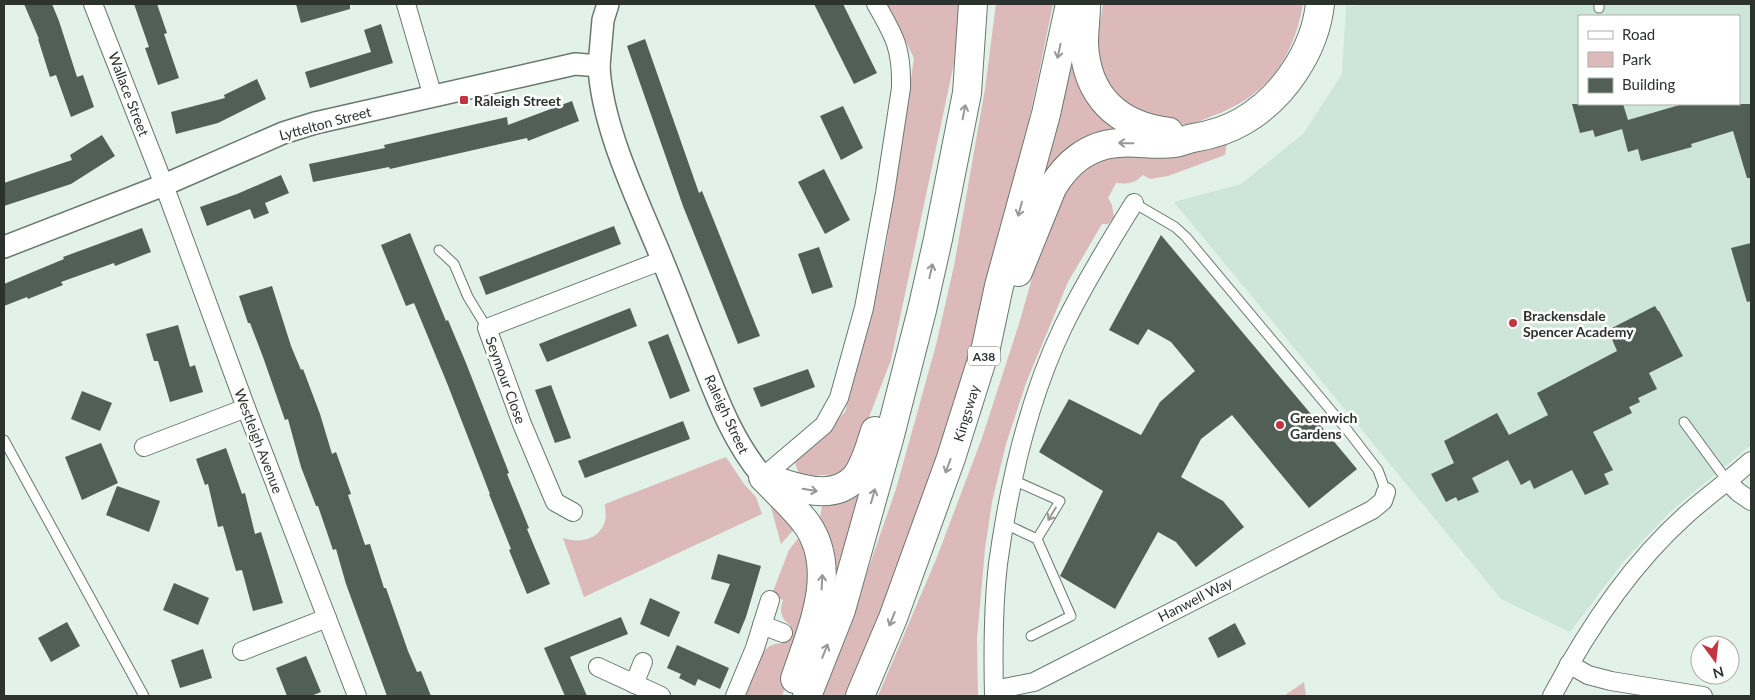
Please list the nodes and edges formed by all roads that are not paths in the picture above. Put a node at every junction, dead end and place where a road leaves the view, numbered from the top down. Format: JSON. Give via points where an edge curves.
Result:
{"nodes":[{"id":1,"x":93,"y":4,"type":"edge"},
{"id":2,"x":406,"y":4,"type":"edge"},
{"id":3,"x":608,"y":4,"type":"edge"},
{"id":4,"x":876,"y":4,"type":"edge"},
{"id":5,"x":973,"y":4,"type":"edge"},
{"id":6,"x":1070,"y":4,"type":"edge"},
{"id":7,"x":1086,"y":4,"type":"edge"},
{"id":8,"x":1320,"y":4,"type":"edge"},
{"id":9,"x":599,"y":66,"type":"junction"},
{"id":10,"x":433,"y":97,"type":"junction"},
{"id":11,"x":1192,"y":138,"type":"junction"},
{"id":12,"x":164,"y":185,"type":"junction"},
{"id":13,"x":1134,"y":202,"type":"joint"},
{"id":14,"x":4,"y":247,"type":"edge"},
{"id":15,"x":439,"y":250,"type":"dead end"},
{"id":16,"x":663,"y":260,"type":"junction"},
{"id":17,"x":922,"y":310,"type":"junction"},
{"id":18,"x":487,"y":328,"type":"junction"},
{"id":19,"x":986,"y":347,"type":"junction"},
{"id":20,"x":246,"y":408,"type":"junction"},
{"id":21,"x":1684,"y":422,"type":"dead end"},
{"id":22,"x":4,"y":440,"type":"edge"},
{"id":23,"x":144,"y":447,"type":"dead end"},
{"id":24,"x":1751,"y":461,"type":"edge"},
{"id":25,"x":763,"y":477,"type":"junction"},
{"id":26,"x":1013,"y":480,"type":"junction"},
{"id":27,"x":1728,"y":482,"type":"junction"},
{"id":28,"x":1386,"y":492,"type":"joint"},
{"id":29,"x":1751,"y":501,"type":"edge"},
{"id":30,"x":574,"y":512,"type":"dead end"},
{"id":31,"x":1005,"y":524,"type":"junction"},
{"id":32,"x":1037,"y":539,"type":"junction"},
{"id":33,"x":770,"y":600,"type":"dead end"},
{"id":34,"x":327,"y":618,"type":"junction"},
{"id":35,"x":762,"y":626,"type":"junction"},
{"id":36,"x":783,"y":633,"type":"dead end"},
{"id":37,"x":1031,"y":636,"type":"dead end"},
{"id":38,"x":242,"y":651,"type":"dead end"},
{"id":39,"x":643,"y":662,"type":"dead end"},
{"id":40,"x":1569,"y":664,"type":"junction"},
{"id":41,"x":598,"y":668,"type":"dead end"},
{"id":42,"x":634,"y":684,"type":"junction"},
{"id":43,"x":994,"y":693,"type":"edge"},
{"id":44,"x":144,"y":696,"type":"edge"},
{"id":45,"x":357,"y":696,"type":"edge"},
{"id":46,"x":661,"y":696,"type":"edge"},
{"id":47,"x":735,"y":696,"type":"edge"},
{"id":48,"x":790,"y":696,"type":"edge"},
{"id":49,"x":807,"y":696,"type":"edge"},
{"id":50,"x":860,"y":696,"type":"edge"},
{"id":51,"x":1552,"y":696,"type":"edge"},
{"id":52,"x":1703,"y":696,"type":"edge"}],
"edges":[{"from":1,"to":12,"type":"street","name":"Wallace Street"},
{"from":2,"to":10,"type":"street"},
{"from":3,"to":9,"type":"street","via":[[603,20]]},
{"from":4,"to":25,"type":"street","via":[[893,32],[902,74],[887,183],[864,308],[839,398],[824,425]]},
{"from":17,"to":5,"type":"highway","one_way":true,"via":[[967,93]]},
{"from":6,"to":19,"type":"highway","name":"Kingsway","number":"A38","one_way":true,"via":[[1046,114],[999,286]]},
{"from":7,"to":11,"type":"highway","via":[[1085,53],[1090,75],[1101,97],[1122,118],[1135,125]]},
{"from":8,"to":11,"type":"highway","via":[[1305,53],[1282,88],[1243,121],[1215,133]]},
{"from":9,"to":10,"type":"street","name":"Lyttelton Street","via":[[575,64]]},
{"from":9,"to":16,"type":"street","name":"Raleigh Street","via":[[606,113]]},
{"from":10,"to":12,"type":"street","name":"Lyttelton Street","via":[[314,122]]},
{"from":11,"to":19,"type":"highway","one_way":true,"via":[[1176,143],[1105,145],[1071,163],[1052,188]]},
{"from":12,"to":14,"type":"street","name":"Lyttelton Street"},
{"from":12,"to":20,"type":"street","name":"Westleigh Avenue"},
{"from":13,"to":26,"type":"street","via":[[1062,329],[1036,393]]},
{"from":13,"to":28,"type":"lane","via":[[1186,237],[1348,431],[1378,470]]},
{"from":15,"to":18,"type":"lane","via":[[454,264],[468,297]]},
{"from":16,"to":18,"type":"street","name":"Seymour Close"},
{"from":16,"to":25,"type":"street","name":"Raleigh Street","via":[[725,415],[749,461]]},
{"from":25,"to":17,"type":"highway","one_way":true,"via":[[806,490],[826,491],[837,490],[856,477]]},
{"from":49,"to":17,"type":"highway","one_way":true,"via":[[841,610]]},
{"from":18,"to":30,"type":"street","name":"Seymour Close","via":[[555,502]]},
{"from":19,"to":50,"type":"highway","name":"Kingsway","number":"A38","one_way":true,"via":[[948,468],[893,618]]},
{"from":20,"to":23,"type":"street"},
{"from":20,"to":34,"type":"street","name":"Westleigh Avenue"},
{"from":21,"to":27,"type":"lane"},
{"from":22,"to":44,"type":"lane"},
{"from":24,"to":27,"type":"street"},
{"from":48,"to":25,"type":"highway","one_way":true,"via":[[813,626],[821,591],[822,567],[816,542],[806,523]]},
{"from":26,"to":31,"type":"street"},
{"from":26,"to":32,"type":"lane","one_way":true,"via":[[1060,501]]},
{"from":27,"to":29,"type":"street"},
{"from":27,"to":40,"type":"street","via":[[1686,515],[1648,554],[1612,598]]},
{"from":28,"to":43,"type":"street","name":"Hanwell Way","via":[[1383,501],[1372,510],[1078,661],[1034,682]]},
{"from":31,"to":32,"type":"lane"},
{"from":31,"to":43,"type":"street","via":[[998,565]]},
{"from":32,"to":37,"type":"lane","via":[[1072,616]]},
{"from":33,"to":35,"type":"street"},
{"from":34,"to":38,"type":"street"},
{"from":34,"to":45,"type":"street","name":"Westleigh Avenue"},
{"from":35,"to":36,"type":"street"},
{"from":35,"to":47,"type":"street"},
{"from":39,"to":42,"type":"street"},
{"from":40,"to":51,"type":"street"},
{"from":40,"to":52,"type":"street","via":[[1588,675],[1611,681]]},
{"from":41,"to":42,"type":"street"},
{"from":42,"to":46,"type":"street"}]}
